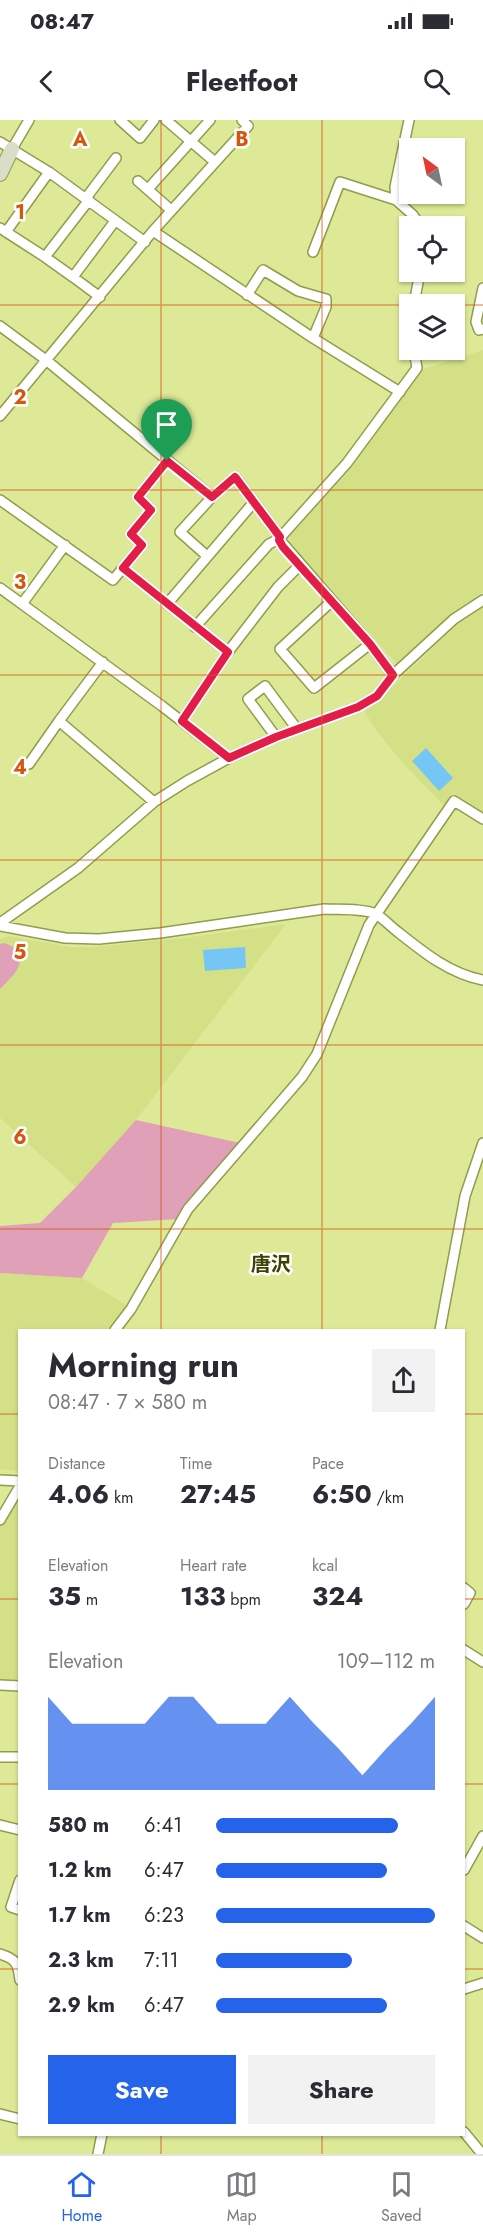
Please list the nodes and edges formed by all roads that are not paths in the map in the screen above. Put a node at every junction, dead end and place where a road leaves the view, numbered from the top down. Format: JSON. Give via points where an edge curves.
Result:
{"nodes":[{"id":1,"x":29,"y":120,"type":"edge"},
{"id":2,"x":120,"y":120,"type":"edge"},
{"id":3,"x":154,"y":120,"type":"edge"},
{"id":4,"x":166,"y":120,"type":"edge"},
{"id":5,"x":210,"y":120,"type":"edge"},
{"id":6,"x":242,"y":120,"type":"edge"},
{"id":7,"x":409,"y":120,"type":"edge"},
{"id":8,"x":191,"y":141,"type":"junction"},
{"id":9,"x":6,"y":146,"type":"edge"},
{"id":10,"x":116,"y":158,"type":"dead end"},
{"id":11,"x":216,"y":162,"type":"junction"},
{"id":12,"x":49,"y":172,"type":"junction"},
{"id":13,"x":0,"y":174,"type":"edge"},
{"id":14,"x":138,"y":181,"type":"dead end"},
{"id":15,"x":148,"y":189,"type":"junction"},
{"id":16,"x":87,"y":199,"type":"junction"},
{"id":17,"x":396,"y":200,"type":"junction"},
{"id":18,"x":171,"y":210,"type":"junction"},
{"id":19,"x":414,"y":216,"type":"edge"},
{"id":20,"x":115,"y":221,"type":"junction"},
{"id":21,"x":3,"y":230,"type":"edge"},
{"id":22,"x":153,"y":231,"type":"junction"},
{"id":23,"x":144,"y":242,"type":"junction"},
{"id":24,"x":313,"y":252,"type":"dead end"},
{"id":25,"x":45,"y":257,"type":"junction"},
{"id":26,"x":73,"y":277,"type":"junction"},
{"id":27,"x":483,"y":288,"type":"edge"},
{"id":28,"x":247,"y":295,"type":"junction"},
{"id":29,"x":100,"y":297,"type":"junction"},
{"id":30,"x":0,"y":326,"type":"edge"},
{"id":31,"x":483,"y":329,"type":"edge"},
{"id":32,"x":313,"y":338,"type":"junction"},
{"id":33,"x":46,"y":360,"type":"junction"},
{"id":34,"x":416,"y":360,"type":"edge"},
{"id":35,"x":400,"y":392,"type":"junction"},
{"id":36,"x":0,"y":416,"type":"edge"},
{"id":37,"x":167,"y":461,"type":"junction"},
{"id":38,"x":212,"y":497,"type":"junction"},
{"id":39,"x":0,"y":500,"type":"edge"},
{"id":40,"x":254,"y":502,"type":"junction"},
{"id":41,"x":279,"y":538,"type":"junction"},
{"id":42,"x":65,"y":545,"type":"junction"},
{"id":43,"x":207,"y":556,"type":"junction"},
{"id":44,"x":300,"y":565,"type":"junction"},
{"id":45,"x":123,"y":568,"type":"junction"},
{"id":46,"x":0,"y":588,"type":"edge"},
{"id":47,"x":483,"y":600,"type":"edge"},
{"id":48,"x":332,"y":601,"type":"junction"},
{"id":49,"x":22,"y":604,"type":"junction"},
{"id":50,"x":167,"y":604,"type":"junction"},
{"id":51,"x":195,"y":627,"type":"junction"},
{"id":52,"x":370,"y":644,"type":"junction"},
{"id":53,"x":228,"y":652,"type":"junction"},
{"id":54,"x":103,"y":662,"type":"junction"},
{"id":55,"x":393,"y":675,"type":"junction"},
{"id":56,"x":59,"y":721,"type":"junction"},
{"id":57,"x":182,"y":721,"type":"junction"},
{"id":58,"x":297,"y":729,"type":"junction"},
{"id":59,"x":276,"y":737,"type":"junction"},
{"id":60,"x":229,"y":758,"type":"junction"},
{"id":61,"x":29,"y":764,"type":"dead end"},
{"id":62,"x":154,"y":802,"type":"junction"},
{"id":63,"x":483,"y":819,"type":"edge"},
{"id":64,"x":376,"y":914,"type":"junction"},
{"id":65,"x":0,"y":925,"type":"edge"},
{"id":66,"x":483,"y":980,"type":"edge"},
{"id":67,"x":483,"y":1143,"type":"edge"},
{"id":68,"x":116,"y":1329,"type":"edge"},
{"id":69,"x":440,"y":1329,"type":"edge"},
{"id":70,"x":0,"y":1480,"type":"edge"},
{"id":71,"x":18,"y":1481,"type":"edge"},
{"id":72,"x":18,"y":1489,"type":"edge"},
{"id":73,"x":0,"y":1520,"type":"edge"},
{"id":74,"x":465,"y":1589,"type":"edge"},
{"id":75,"x":465,"y":1602,"type":"edge"},
{"id":76,"x":465,"y":1651,"type":"edge"},
{"id":77,"x":483,"y":1662,"type":"edge"},
{"id":78,"x":0,"y":1685,"type":"edge"},
{"id":79,"x":18,"y":1686,"type":"edge"},
{"id":80,"x":0,"y":1757,"type":"edge"},
{"id":81,"x":18,"y":1757,"type":"edge"},
{"id":82,"x":0,"y":1825,"type":"edge"},
{"id":83,"x":18,"y":1830,"type":"edge"},
{"id":84,"x":483,"y":1836,"type":"edge"},
{"id":85,"x":465,"y":1868,"type":"edge"},
{"id":86,"x":18,"y":1891,"type":"edge"},
{"id":87,"x":0,"y":1904,"type":"edge"},
{"id":88,"x":15,"y":1908,"type":"edge"},
{"id":89,"x":465,"y":1927,"type":"edge"},
{"id":90,"x":483,"y":1938,"type":"edge"},
{"id":91,"x":0,"y":1954,"type":"edge"},
{"id":92,"x":18,"y":1963,"type":"edge"},
{"id":93,"x":483,"y":1983,"type":"edge"},
{"id":94,"x":465,"y":1989,"type":"edge"},
{"id":95,"x":0,"y":2114,"type":"edge"},
{"id":96,"x":18,"y":2118,"type":"edge"},
{"id":97,"x":465,"y":2133,"type":"edge"},
{"id":98,"x":102,"y":2136,"type":"edge"},
{"id":99,"x":98,"y":2154,"type":"edge"},
{"id":100,"x":482,"y":2154,"type":"edge"}],
"edges":[{"from":1,"to":9,"type":"street"},
{"from":2,"to":3,"type":"street","via":[[140,138]]},
{"from":4,"to":8,"type":"street"},
{"from":5,"to":8,"type":"street"},
{"from":6,"to":11,"type":"street","via":[[248,126]]},
{"from":7,"to":17,"type":"street","via":[[395,187]]},
{"from":8,"to":11,"type":"street"},
{"from":8,"to":15,"type":"street"},
{"from":9,"to":12,"type":"street"},
{"from":9,"to":13,"type":"street"},
{"from":10,"to":16,"type":"street"},
{"from":11,"to":18,"type":"street"},
{"from":12,"to":16,"type":"street"},
{"from":12,"to":21,"type":"street"},
{"from":14,"to":15,"type":"street"},
{"from":15,"to":18,"type":"street"},
{"from":16,"to":20,"type":"street"},
{"from":16,"to":25,"type":"street"},
{"from":17,"to":19,"type":"street"},
{"from":17,"to":24,"type":"street","via":[[340,182]]},
{"from":18,"to":22,"type":"street"},
{"from":20,"to":23,"type":"street"},
{"from":20,"to":26,"type":"street"},
{"from":21,"to":25,"type":"street"},
{"from":22,"to":23,"type":"street"},
{"from":22,"to":28,"type":"street"},
{"from":23,"to":29,"type":"street"},
{"from":25,"to":26,"type":"street"},
{"from":26,"to":29,"type":"street"},
{"from":27,"to":31,"type":"street","via":[[476,322],[479,330]]},
{"from":28,"to":32,"type":"street"},
{"from":28,"to":32,"type":"street","via":[[262,270],[298,291],[326,299]]},
{"from":29,"to":33,"type":"street"},
{"from":30,"to":33,"type":"street"},
{"from":32,"to":35,"type":"street"},
{"from":33,"to":36,"type":"street"},
{"from":33,"to":37,"type":"street"},
{"from":34,"to":35,"type":"street","via":[[417,368]]},
{"from":35,"to":41,"type":"street","via":[[347,463]]},
{"from":37,"to":38,"type":"street"},
{"from":37,"to":45,"type":"street","via":[[138,497],[151,510],[131,534],[142,545]]},
{"from":38,"to":40,"type":"street","via":[[235,477]]},
{"from":38,"to":43,"type":"street","via":[[180,532]]},
{"from":39,"to":42,"type":"street"},
{"from":40,"to":41,"type":"street"},
{"from":40,"to":43,"type":"street"},
{"from":41,"to":44,"type":"street"},
{"from":41,"to":51,"type":"street","via":[[269,544]]},
{"from":42,"to":45,"type":"street","via":[[113,580]]},
{"from":42,"to":49,"type":"street"},
{"from":43,"to":50,"type":"street"},
{"from":44,"to":48,"type":"street"},
{"from":44,"to":53,"type":"street"},
{"from":45,"to":50,"type":"street"},
{"from":46,"to":49,"type":"street"},
{"from":47,"to":55,"type":"street","via":[[454,619]]},
{"from":48,"to":52,"type":"street"},
{"from":48,"to":52,"type":"street","via":[[280,649],[314,688]]},
{"from":49,"to":54,"type":"street"},
{"from":50,"to":51,"type":"street"},
{"from":51,"to":53,"type":"street"},
{"from":52,"to":55,"type":"street"},
{"from":53,"to":57,"type":"street"},
{"from":54,"to":56,"type":"street"},
{"from":54,"to":57,"type":"street"},
{"from":55,"to":58,"type":"street","via":[[377,696],[358,707]]},
{"from":56,"to":61,"type":"street"},
{"from":56,"to":62,"type":"street"},
{"from":57,"to":60,"type":"street"},
{"from":58,"to":59,"type":"street"},
{"from":58,"to":59,"type":"street","via":[[265,686],[248,699]]},
{"from":59,"to":60,"type":"street"},
{"from":60,"to":62,"type":"street"},
{"from":62,"to":65,"type":"street","via":[[78,868]]},
{"from":63,"to":64,"type":"street","via":[[454,801]]},
{"from":64,"to":65,"type":"street","via":[[324,909],[99,939],[65,938]]},
{"from":64,"to":66,"type":"street","via":[[437,961],[460,974]]},
{"from":64,"to":68,"type":"street","via":[[317,1054],[303,1077],[188,1209]]},
{"from":67,"to":69,"type":"street","via":[[465,1196]]},
{"from":70,"to":71,"type":"street"},
{"from":72,"to":73,"type":"street"},
{"from":74,"to":75,"type":"street","via":[[470,1593]]},
{"from":76,"to":77,"type":"street"},
{"from":78,"to":79,"type":"street"},
{"from":80,"to":81,"type":"street"},
{"from":82,"to":83,"type":"street"},
{"from":84,"to":85,"type":"street"},
{"from":86,"to":88,"type":"street"},
{"from":87,"to":88,"type":"street"},
{"from":89,"to":90,"type":"street"},
{"from":91,"to":92,"type":"street"},
{"from":93,"to":94,"type":"street"},
{"from":95,"to":96,"type":"street"},
{"from":97,"to":100,"type":"street"},
{"from":98,"to":99,"type":"street"}]}
